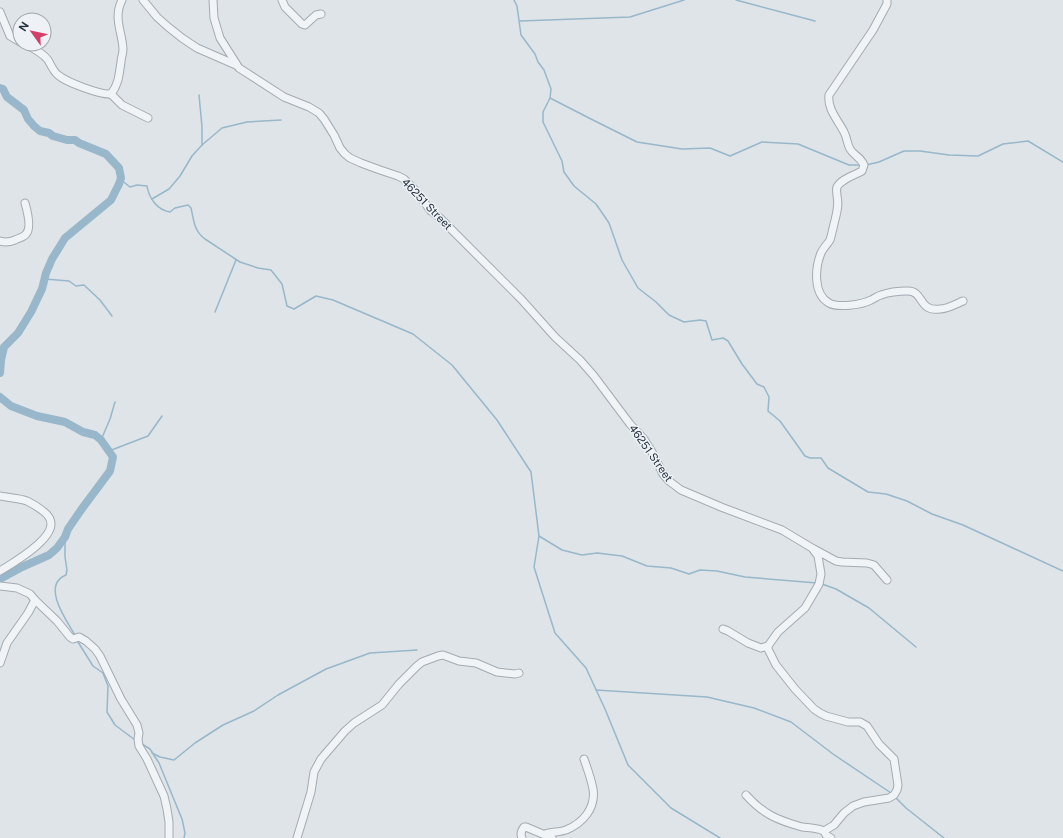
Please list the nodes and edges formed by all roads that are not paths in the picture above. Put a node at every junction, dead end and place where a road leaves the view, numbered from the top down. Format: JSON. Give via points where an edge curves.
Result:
{"nodes":[{"id":1,"x":122,"y":0,"type":"edge"},
{"id":2,"x":142,"y":0,"type":"edge"},
{"id":3,"x":213,"y":0,"type":"edge"},
{"id":4,"x":282,"y":0,"type":"edge"},
{"id":5,"x":887,"y":0,"type":"edge"},
{"id":6,"x":0,"y":12,"type":"edge"},
{"id":7,"x":321,"y":14,"type":"dead end"},
{"id":8,"x":12,"y":37,"type":"edge"},
{"id":9,"x":38,"y":52,"type":"edge"},
{"id":10,"x":237,"y":65,"type":"junction"},
{"id":11,"x":111,"y":94,"type":"junction"},
{"id":12,"x":148,"y":118,"type":"dead end"},
{"id":13,"x":25,"y":203,"type":"dead end"},
{"id":14,"x":0,"y":241,"type":"edge"},
{"id":15,"x":963,"y":301,"type":"dead end"},
{"id":16,"x":0,"y":496,"type":"edge"},
{"id":17,"x":812,"y":548,"type":"junction"},
{"id":18,"x":0,"y":571,"type":"edge"},
{"id":19,"x":888,"y":580,"type":"dead end"},
{"id":20,"x":0,"y":586,"type":"edge"},
{"id":21,"x":35,"y":600,"type":"junction"},
{"id":22,"x":723,"y":629,"type":"dead end"},
{"id":23,"x":768,"y":646,"type":"junction"},
{"id":24,"x":0,"y":663,"type":"edge"},
{"id":25,"x":519,"y":673,"type":"dead end"},
{"id":26,"x":584,"y":759,"type":"dead end"},
{"id":27,"x":746,"y":795,"type":"dead end"},
{"id":28,"x":169,"y":822,"type":"junction"},
{"id":29,"x":824,"y":831,"type":"junction"},
{"id":30,"x":545,"y":834,"type":"junction"},
{"id":31,"x":169,"y":838,"type":"edge"},
{"id":32,"x":173,"y":838,"type":"edge"},
{"id":33,"x":297,"y":838,"type":"edge"},
{"id":34,"x":522,"y":838,"type":"edge"},
{"id":35,"x":552,"y":838,"type":"edge"},
{"id":36,"x":832,"y":838,"type":"edge"}],
"edges":[{"from":1,"to":11,"type":"street","via":[[118,16],[122,55],[118,81]]},
{"from":2,"to":10,"type":"street","via":[[182,38],[197,48]]},
{"from":3,"to":10,"type":"street","name":"46251 Street","via":[[214,18],[220,38]]},
{"from":4,"to":7,"type":"street","via":[[285,7],[302,24],[305,25],[316,15]]},
{"from":5,"to":15,"type":"street","via":[[873,30],[829,95],[829,104],[851,150],[864,165],[862,171],[837,186],[835,219],[831,238],[819,259],[818,286],[826,301],[839,306],[866,302],[888,293],[909,291],[916,293],[924,305],[933,309]]},
{"from":6,"to":8,"type":"street"},
{"from":9,"to":11,"type":"street","via":[[45,56],[61,78]]},
{"from":10,"to":17,"type":"street","name":"46251 Street","via":[[284,97],[319,113],[350,158],[398,176],[408,183],[431,210],[580,360],[644,439],[663,474],[675,486],[782,530]]},
{"from":11,"to":12,"type":"street","via":[[122,104]]},
{"from":13,"to":14,"type":"street","via":[[29,225],[27,233],[12,241]]},
{"from":16,"to":18,"type":"street","via":[[35,504],[45,512],[51,524],[33,550]]},
{"from":17,"to":19,"type":"street","name":"46251 Street","via":[[836,561],[874,565]]},
{"from":17,"to":23,"type":"street","via":[[820,564],[819,584],[805,608],[778,632]]},
{"from":20,"to":21,"type":"street","via":[[20,589]]},
{"from":21,"to":24,"type":"street","via":[[7,643]]},
{"from":21,"to":28,"type":"street","via":[[57,620],[70,637],[86,641],[100,656],[137,725],[140,746],[162,790]]},
{"from":22,"to":23,"type":"street","via":[[761,648]]},
{"from":23,"to":29,"type":"street","via":[[776,664],[795,690],[814,709],[826,716],[848,722],[860,722],[867,726],[879,744],[892,756],[895,764],[898,785],[894,795],[853,806],[834,826]]},
{"from":25,"to":33,"type":"street","via":[[497,672],[476,663],[459,661],[443,655],[417,666],[382,705],[354,723],[320,759],[314,772]]},
{"from":26,"to":30,"type":"street","via":[[594,790],[589,812],[575,826]]},
{"from":27,"to":29,"type":"street","via":[[765,813],[794,824]]},
{"from":28,"to":31,"type":"street"},
{"from":28,"to":32,"type":"street"},
{"from":29,"to":36,"type":"street"},
{"from":30,"to":34,"type":"street","via":[[524,827],[521,832]]},
{"from":30,"to":35,"type":"street"}]}
